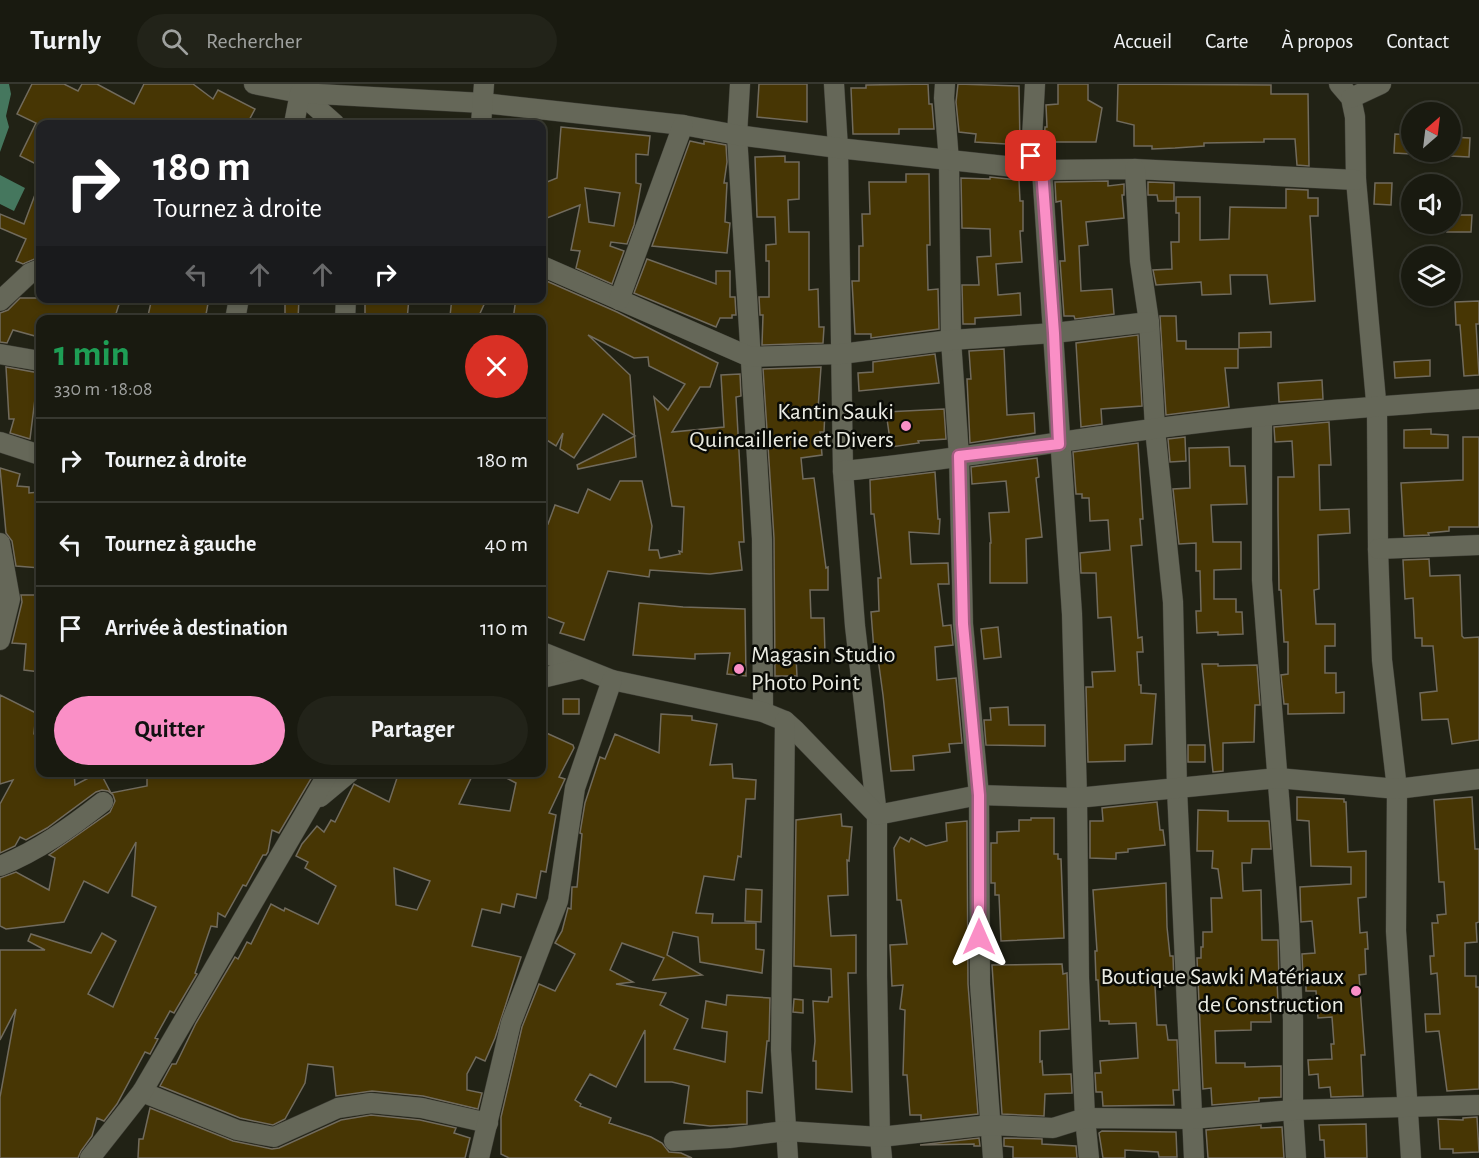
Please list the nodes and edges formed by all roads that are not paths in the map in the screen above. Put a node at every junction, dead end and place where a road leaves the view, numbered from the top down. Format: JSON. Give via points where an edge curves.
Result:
{"nodes":[{"id":1,"x":254,"y":84,"type":"edge"},
{"id":2,"x":740,"y":84,"type":"edge"},
{"id":3,"x":834,"y":84,"type":"edge"},
{"id":4,"x":945,"y":84,"type":"edge"},
{"id":5,"x":1035,"y":84,"type":"edge"},
{"id":6,"x":1381,"y":84,"type":"edge"},
{"id":7,"x":1345,"y":91,"type":"edge"},
{"id":8,"x":300,"y":93,"type":"junction"},
{"id":9,"x":484,"y":93,"type":"edge"},
{"id":10,"x":295,"y":120,"type":"edge"},
{"id":11,"x":330,"y":120,"type":"edge"},
{"id":12,"x":481,"y":120,"type":"edge"},
{"id":13,"x":683,"y":125,"type":"junction"},
{"id":14,"x":737,"y":135,"type":"junction"},
{"id":15,"x":838,"y":148,"type":"junction"},
{"id":16,"x":949,"y":161,"type":"junction"},
{"id":17,"x":1135,"y":169,"type":"junction"},
{"id":18,"x":1042,"y":170,"type":"junction"},
{"id":19,"x":1356,"y":180,"type":"junction"},
{"id":20,"x":546,"y":268,"type":"edge"},
{"id":21,"x":36,"y":271,"type":"edge"},
{"id":22,"x":620,"y":300,"type":"junction"},
{"id":23,"x":0,"y":301,"type":"edge"},
{"id":24,"x":1149,"y":322,"type":"junction"},
{"id":25,"x":1054,"y":333,"type":"junction"},
{"id":26,"x":951,"y":340,"type":"junction"},
{"id":27,"x":0,"y":354,"type":"edge"},
{"id":28,"x":841,"y":354,"type":"junction"},
{"id":29,"x":750,"y":357,"type":"junction"},
{"id":30,"x":36,"y":360,"type":"edge"},
{"id":31,"x":1479,"y":399,"type":"edge"},
{"id":32,"x":1479,"y":407,"type":"edge"},
{"id":33,"x":1376,"y":409,"type":"junction"},
{"id":34,"x":1262,"y":417,"type":"junction"},
{"id":35,"x":1155,"y":429,"type":"junction"},
{"id":36,"x":0,"y":442,"type":"edge"},
{"id":37,"x":1059,"y":444,"type":"junction"},
{"id":38,"x":36,"y":454,"type":"edge"},
{"id":39,"x":959,"y":456,"type":"junction"},
{"id":40,"x":843,"y":471,"type":"junction"},
{"id":41,"x":0,"y":543,"type":"edge"},
{"id":42,"x":1479,"y":545,"type":"edge"},
{"id":43,"x":1378,"y":549,"type":"junction"},
{"id":44,"x":0,"y":640,"type":"edge"},
{"id":45,"x":546,"y":654,"type":"edge"},
{"id":46,"x":580,"y":669,"type":"junction"},
{"id":47,"x":546,"y":677,"type":"edge"},
{"id":48,"x":612,"y":680,"type":"junction"},
{"id":49,"x":763,"y":712,"type":"junction"},
{"id":50,"x":784,"y":721,"type":"junction"},
{"id":51,"x":326,"y":777,"type":"edge"},
{"id":52,"x":344,"y":777,"type":"edge"},
{"id":53,"x":1278,"y":778,"type":"junction"},
{"id":54,"x":1479,"y":779,"type":"edge"},
{"id":55,"x":1177,"y":789,"type":"junction"},
{"id":56,"x":1397,"y":789,"type":"junction"},
{"id":57,"x":979,"y":795,"type":"junction"},
{"id":58,"x":1077,"y":798,"type":"junction"},
{"id":59,"x":103,"y":802,"type":"dead end"},
{"id":60,"x":313,"y":803,"type":"junction"},
{"id":61,"x":877,"y":815,"type":"junction"},
{"id":62,"x":0,"y":866,"type":"edge"},
{"id":63,"x":142,"y":1092,"type":"junction"},
{"id":64,"x":1479,"y":1105,"type":"edge"},
{"id":65,"x":1408,"y":1108,"type":"junction"},
{"id":66,"x":1293,"y":1110,"type":"junction"},
{"id":67,"x":1085,"y":1118,"type":"junction"},
{"id":68,"x":1192,"y":1119,"type":"junction"},
{"id":69,"x":488,"y":1123,"type":"junction"},
{"id":70,"x":990,"y":1125,"type":"junction"},
{"id":71,"x":786,"y":1131,"type":"junction"},
{"id":72,"x":880,"y":1137,"type":"junction"},
{"id":73,"x":674,"y":1141,"type":"dead end"},
{"id":74,"x":90,"y":1158,"type":"edge"},
{"id":75,"x":480,"y":1158,"type":"edge"},
{"id":76,"x":788,"y":1158,"type":"edge"},
{"id":77,"x":882,"y":1158,"type":"edge"},
{"id":78,"x":993,"y":1158,"type":"edge"},
{"id":79,"x":1089,"y":1158,"type":"edge"},
{"id":80,"x":1194,"y":1158,"type":"edge"},
{"id":81,"x":1296,"y":1158,"type":"edge"},
{"id":82,"x":1411,"y":1158,"type":"edge"}],
"edges":[{"from":1,"to":8,"type":"street"},
{"from":2,"to":14,"type":"street"},
{"from":3,"to":15,"type":"street"},
{"from":4,"to":16,"type":"street"},
{"from":5,"to":18,"type":"street","via":[[1031,156]]},
{"from":6,"to":7,"type":"street"},
{"from":7,"to":19,"type":"street","via":[[1354,117]]},
{"from":8,"to":9,"type":"street"},
{"from":8,"to":10,"type":"street"},
{"from":8,"to":11,"type":"street"},
{"from":9,"to":12,"type":"street"},
{"from":9,"to":13,"type":"street"},
{"from":13,"to":14,"type":"street"},
{"from":13,"to":22,"type":"street"},
{"from":14,"to":15,"type":"street"},
{"from":14,"to":29,"type":"street"},
{"from":15,"to":16,"type":"street"},
{"from":15,"to":28,"type":"street"},
{"from":16,"to":18,"type":"street"},
{"from":16,"to":26,"type":"street"},
{"from":17,"to":18,"type":"street"},
{"from":17,"to":19,"type":"street"},
{"from":17,"to":24,"type":"street","via":[[1140,261]]},
{"from":18,"to":25,"type":"street"},
{"from":19,"to":33,"type":"street"},
{"from":20,"to":22,"type":"street"},
{"from":21,"to":23,"type":"street"},
{"from":22,"to":29,"type":"street"},
{"from":24,"to":25,"type":"street"},
{"from":24,"to":35,"type":"street"},
{"from":25,"to":26,"type":"street"},
{"from":25,"to":37,"type":"street"},
{"from":26,"to":28,"type":"street"},
{"from":26,"to":39,"type":"street"},
{"from":27,"to":30,"type":"street"},
{"from":28,"to":29,"type":"street"},
{"from":28,"to":40,"type":"street"},
{"from":29,"to":49,"type":"street","via":[[762,539]]},
{"from":31,"to":33,"type":"street"},
{"from":32,"to":33,"type":"street"},
{"from":33,"to":34,"type":"street"},
{"from":33,"to":43,"type":"street"},
{"from":34,"to":35,"type":"street"},
{"from":34,"to":53,"type":"street","via":[[1262,580]]},
{"from":35,"to":37,"type":"street"},
{"from":35,"to":55,"type":"street","via":[[1173,602]]},
{"from":36,"to":38,"type":"street"},
{"from":37,"to":39,"type":"street"},
{"from":37,"to":58,"type":"street","via":[[1072,615]]},
{"from":39,"to":40,"type":"street"},
{"from":39,"to":57,"type":"street","via":[[963,624]]},
{"from":40,"to":61,"type":"street","via":[[855,627]]},
{"from":41,"to":44,"type":"street","via":[[10,599]]},
{"from":42,"to":43,"type":"street"},
{"from":43,"to":56,"type":"street","via":[[1382,660]]},
{"from":45,"to":46,"type":"street"},
{"from":46,"to":47,"type":"street"},
{"from":46,"to":48,"type":"street"},
{"from":48,"to":49,"type":"street"},
{"from":48,"to":69,"type":"street","via":[[576,788],[558,902],[511,1023]]},
{"from":49,"to":50,"type":"street"},
{"from":50,"to":61,"type":"street"},
{"from":50,"to":71,"type":"street","via":[[781,1050]]},
{"from":51,"to":60,"type":"street"},
{"from":52,"to":60,"type":"street"},
{"from":53,"to":55,"type":"street"},
{"from":53,"to":56,"type":"street"},
{"from":53,"to":66,"type":"street","via":[[1289,924]]},
{"from":54,"to":56,"type":"street"},
{"from":55,"to":58,"type":"street"},
{"from":55,"to":68,"type":"street"},
{"from":56,"to":65,"type":"street","via":[[1396,931]]},
{"from":57,"to":58,"type":"street"},
{"from":57,"to":61,"type":"street"},
{"from":57,"to":70,"type":"street","via":[[980,984]]},
{"from":58,"to":67,"type":"street"},
{"from":59,"to":62,"type":"street","via":[[61,835]]},
{"from":60,"to":63,"type":"street"},
{"from":61,"to":72,"type":"street"},
{"from":63,"to":69,"type":"street","via":[[237,1130],[274,1137],[338,1108],[371,1103],[422,1108]]},
{"from":63,"to":74,"type":"street"},
{"from":64,"to":65,"type":"street"},
{"from":65,"to":66,"type":"street"},
{"from":65,"to":82,"type":"street"},
{"from":66,"to":68,"type":"street"},
{"from":66,"to":81,"type":"street"},
{"from":67,"to":68,"type":"street"},
{"from":67,"to":70,"type":"street","via":[[1053,1128]]},
{"from":67,"to":79,"type":"street"},
{"from":68,"to":80,"type":"street"},
{"from":69,"to":75,"type":"street"},
{"from":70,"to":72,"type":"street"},
{"from":70,"to":78,"type":"street"},
{"from":71,"to":72,"type":"street"},
{"from":71,"to":73,"type":"street"},
{"from":71,"to":76,"type":"street"},
{"from":72,"to":77,"type":"street"}]}
